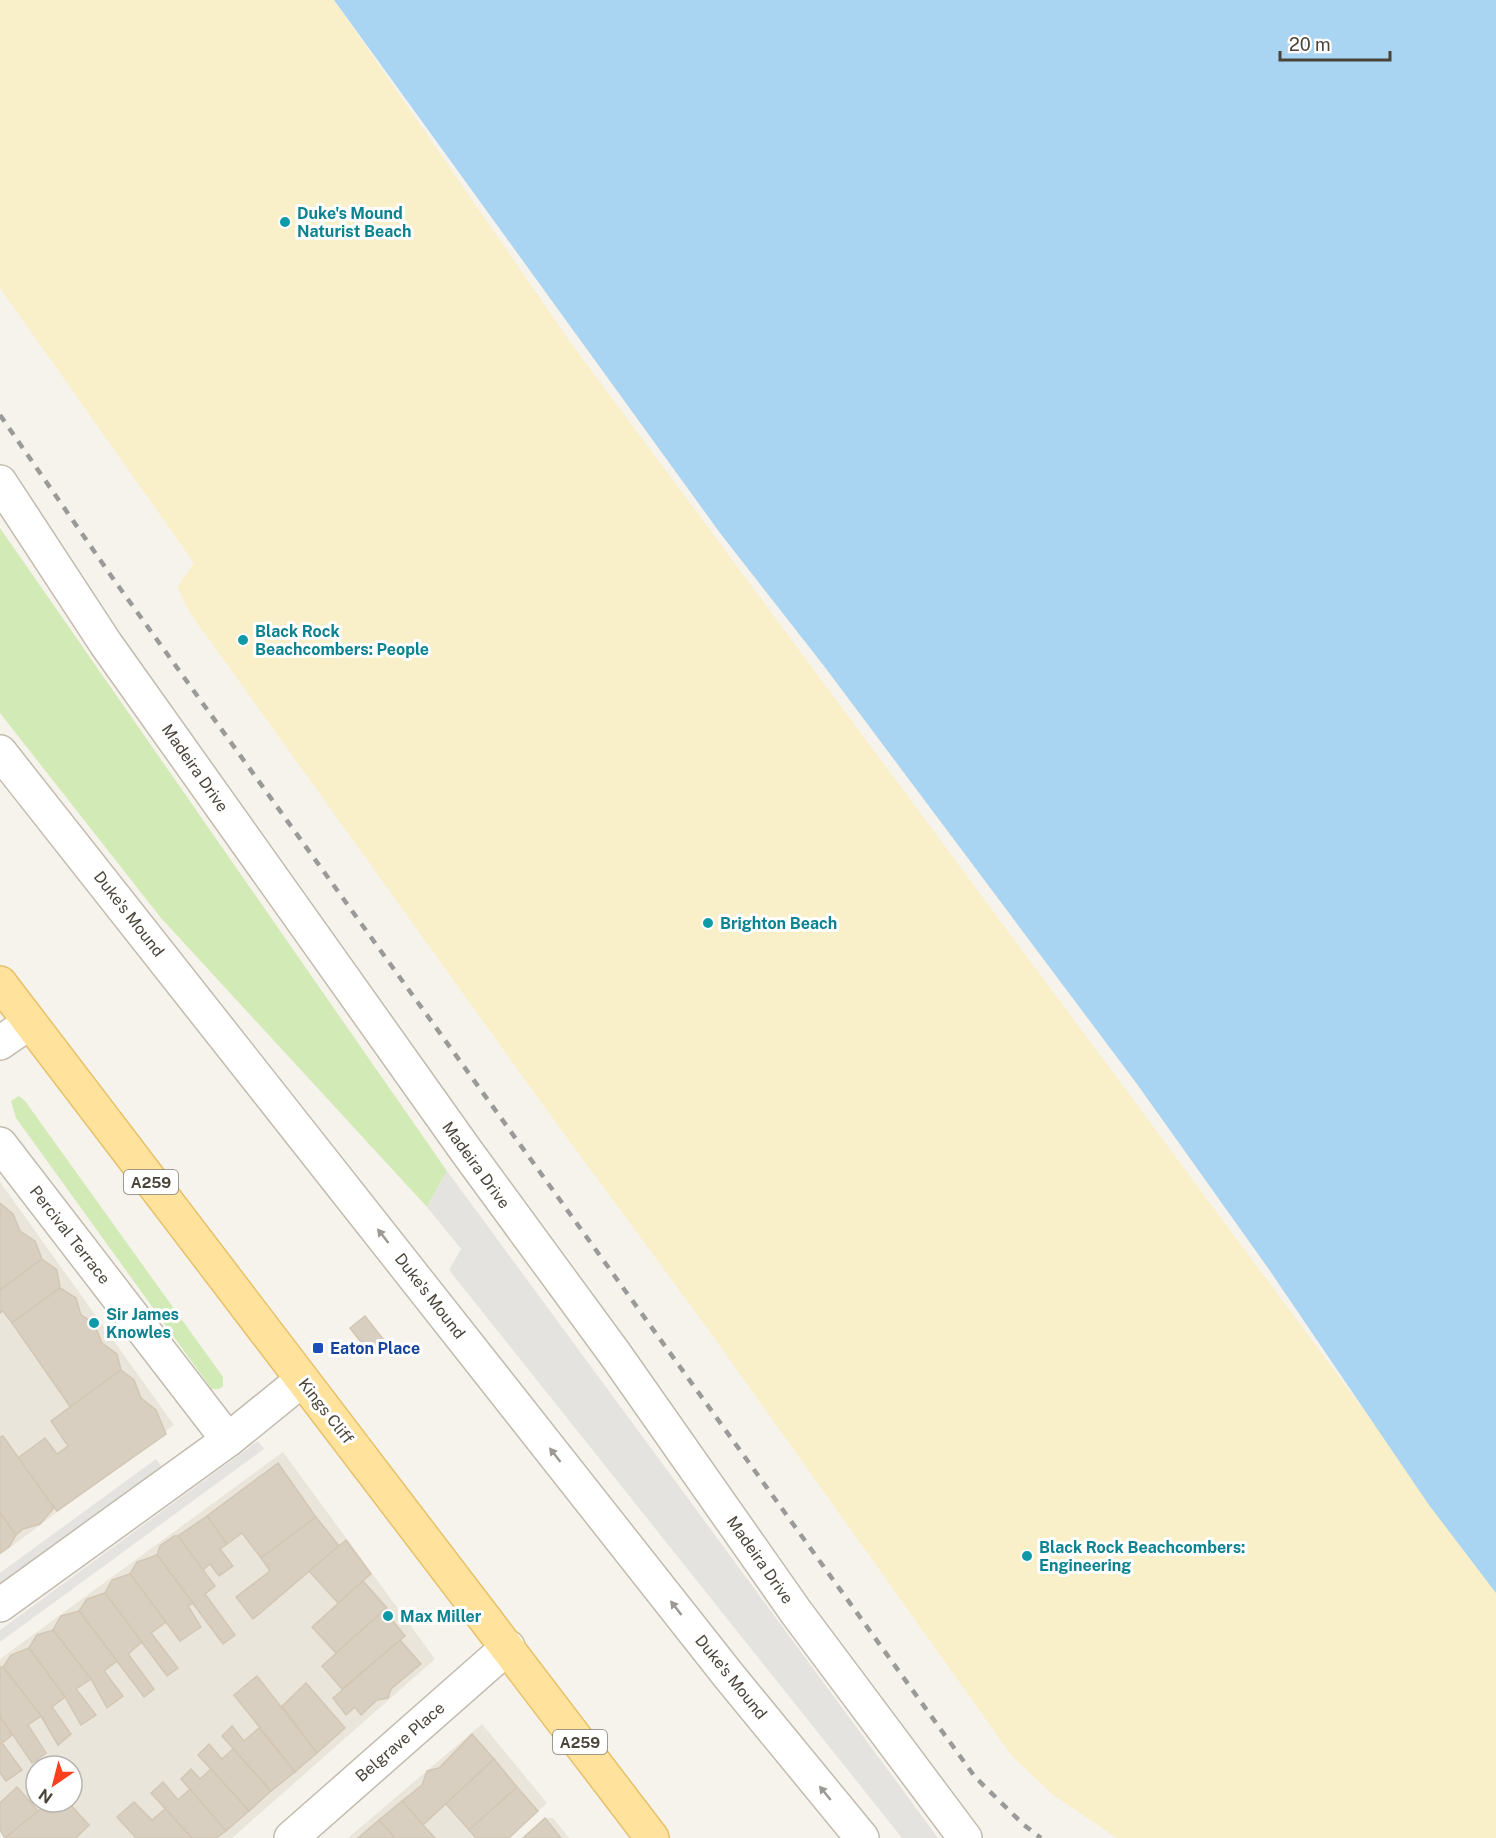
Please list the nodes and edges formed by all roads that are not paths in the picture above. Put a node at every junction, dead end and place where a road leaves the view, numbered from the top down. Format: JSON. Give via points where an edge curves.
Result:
{"nodes":[{"id":1,"x":0,"y":482,"type":"edge"},
{"id":2,"x":0,"y":752,"type":"edge"},
{"id":3,"x":0,"y":983,"type":"edge"},
{"id":4,"x":29,"y":1023,"type":"junction"},
{"id":5,"x":0,"y":1043,"type":"edge"},
{"id":6,"x":0,"y":1144,"type":"edge"},
{"id":7,"x":302,"y":1380,"type":"junction"},
{"id":8,"x":228,"y":1440,"type":"junction"},
{"id":9,"x":0,"y":1605,"type":"edge"},
{"id":10,"x":508,"y":1647,"type":"junction"},
{"id":11,"x":291,"y":1838,"type":"edge"},
{"id":12,"x":652,"y":1838,"type":"edge"},
{"id":13,"x":862,"y":1838,"type":"edge"},
{"id":14,"x":965,"y":1838,"type":"edge"}],
"edges":[{"from":1,"to":14,"type":"street","name":"Madeira Drive","via":[[106,644],[466,1152],[615,1354],[796,1612]]},
{"from":13,"to":2,"type":"street","name":"Duke's Mound","one_way":true,"via":[[722,1667]]},
{"from":3,"to":4,"type":"main road","name":"Kings Cliff","number":"A259"},
{"from":4,"to":5,"type":"street"},
{"from":4,"to":7,"type":"main road","name":"Kings Cliff","number":"A259"},
{"from":6,"to":8,"type":"street","name":"Percival Terrace"},
{"from":7,"to":8,"type":"street"},
{"from":7,"to":10,"type":"main road","name":"Kings Cliff","number":"A259"},
{"from":8,"to":9,"type":"street"},
{"from":10,"to":11,"type":"street","name":"Belgrave Place"},
{"from":10,"to":12,"type":"main road","name":"Kings Cliff","number":"A259"}]}
